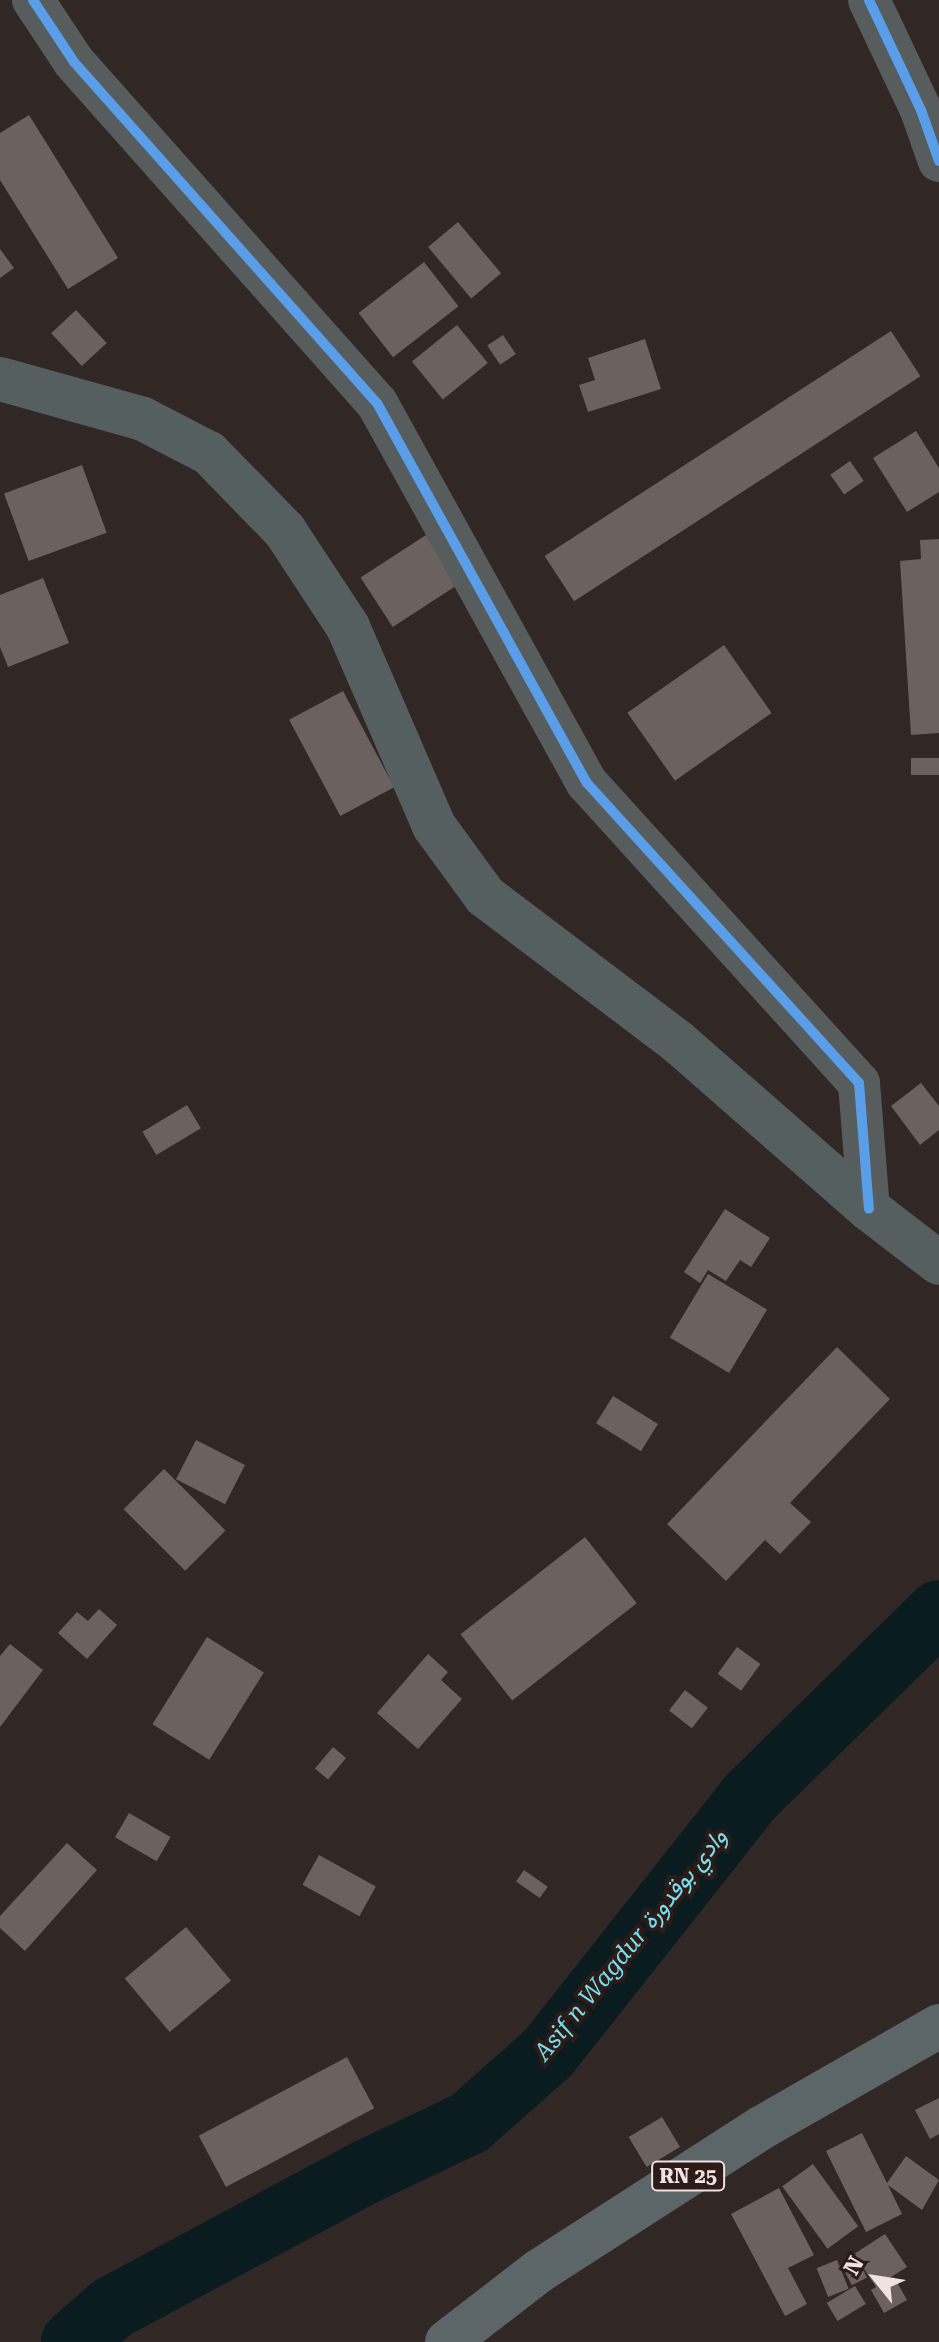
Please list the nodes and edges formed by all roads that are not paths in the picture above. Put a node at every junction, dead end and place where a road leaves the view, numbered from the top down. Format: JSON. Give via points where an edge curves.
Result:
{"nodes":[{"id":1,"x":33,"y":0,"type":"edge"},
{"id":2,"x":869,"y":0,"type":"edge"},
{"id":3,"x":939,"y":161,"type":"edge"},
{"id":4,"x":0,"y":379,"type":"edge"},
{"id":5,"x":869,"y":1209,"type":"junction"},
{"id":6,"x":934,"y":1248,"type":"edge"},
{"id":7,"x":939,"y":2026,"type":"edge"},
{"id":8,"x":447,"y":2342,"type":"edge"}],
"edges":[{"from":1,"to":5,"type":"street","via":[[74,62],[377,403],[587,783],[859,1083]]},
{"from":2,"to":3,"type":"street"},
{"from":4,"to":5,"type":"main road","via":[[143,419],[209,453],[285,531],[348,627],[434,826],[485,896],[678,1042]]},
{"from":5,"to":6,"type":"main road"},
{"from":7,"to":8,"type":"main road","number":"RN 25","via":[[761,2128],[539,2271]]}]}
